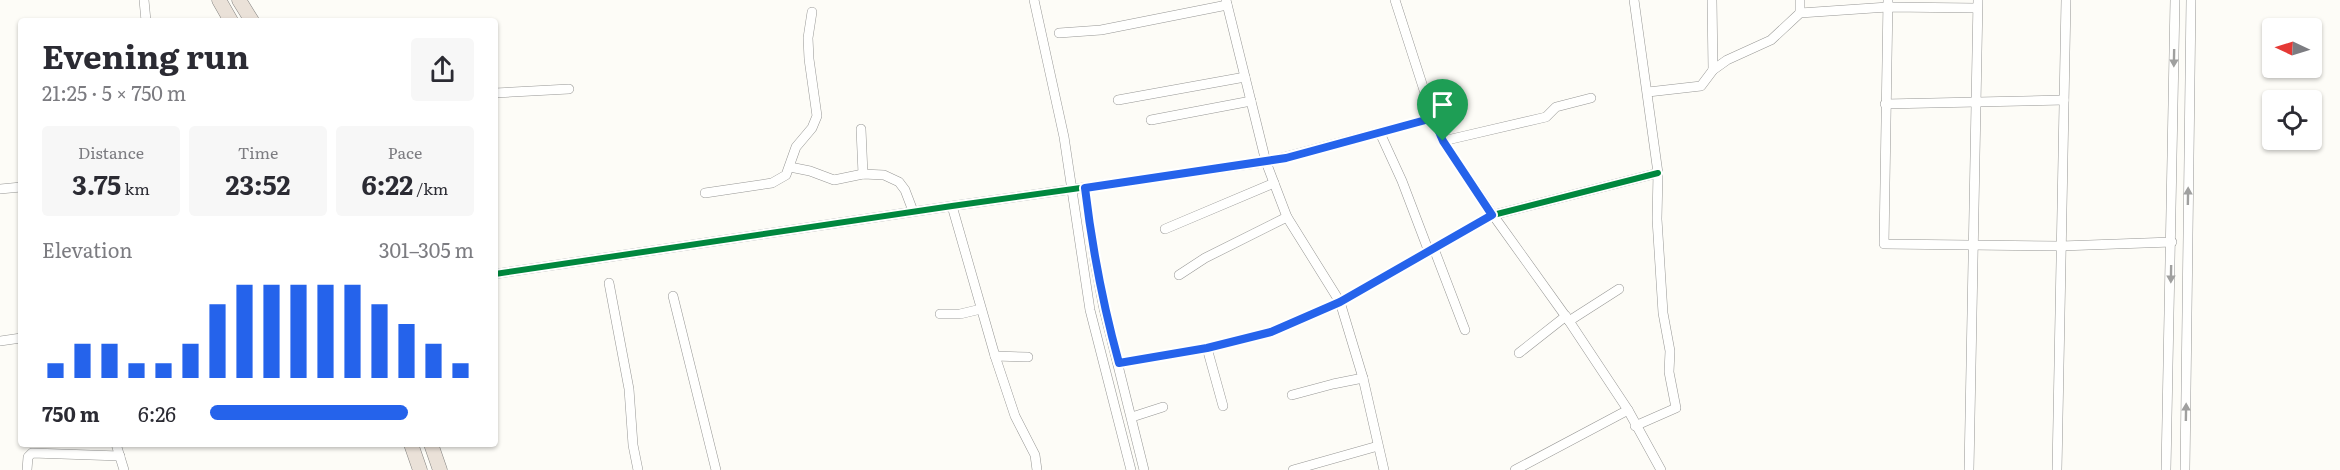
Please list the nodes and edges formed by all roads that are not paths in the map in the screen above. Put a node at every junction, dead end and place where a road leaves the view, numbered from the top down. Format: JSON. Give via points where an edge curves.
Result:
{"nodes":[{"id":1,"x":144,"y":0,"type":"edge"},
{"id":2,"x":219,"y":0,"type":"edge"},
{"id":3,"x":239,"y":0,"type":"edge"},
{"id":4,"x":1034,"y":0,"type":"edge"},
{"id":5,"x":1395,"y":0,"type":"edge"},
{"id":6,"x":1634,"y":0,"type":"edge"},
{"id":7,"x":1712,"y":0,"type":"edge"},
{"id":8,"x":1800,"y":0,"type":"edge"},
{"id":9,"x":2066,"y":0,"type":"edge"},
{"id":10,"x":2175,"y":0,"type":"edge"},
{"id":11,"x":2191,"y":0,"type":"edge"},
{"id":12,"x":1227,"y":3,"type":"edge"},
{"id":13,"x":1888,"y":4,"type":"edge"},
{"id":14,"x":1977,"y":4,"type":"edge"},
{"id":15,"x":812,"y":12,"type":"dead end"},
{"id":16,"x":1800,"y":13,"type":"junction"},
{"id":17,"x":146,"y":18,"type":"edge"},
{"id":18,"x":229,"y":18,"type":"edge"},
{"id":19,"x":250,"y":18,"type":"edge"},
{"id":20,"x":1059,"y":33,"type":"dead end"},
{"id":21,"x":1713,"y":70,"type":"junction"},
{"id":22,"x":1245,"y":77,"type":"junction"},
{"id":23,"x":569,"y":89,"type":"dead end"},
{"id":24,"x":1648,"y":92,"type":"junction"},
{"id":25,"x":498,"y":93,"type":"edge"},
{"id":26,"x":1591,"y":98,"type":"dead end"},
{"id":27,"x":1118,"y":100,"type":"dead end"},
{"id":28,"x":2064,"y":100,"type":"junction"},
{"id":29,"x":1251,"y":101,"type":"junction"},
{"id":30,"x":1975,"y":102,"type":"junction"},
{"id":31,"x":1885,"y":104,"type":"junction"},
{"id":32,"x":1433,"y":118,"type":"junction"},
{"id":33,"x":1151,"y":120,"type":"dead end"},
{"id":34,"x":861,"y":129,"type":"dead end"},
{"id":35,"x":1380,"y":133,"type":"junction"},
{"id":36,"x":1443,"y":141,"type":"junction"},
{"id":37,"x":1266,"y":162,"type":"junction"},
{"id":38,"x":790,"y":166,"type":"junction"},
{"id":39,"x":863,"y":174,"type":"junction"},
{"id":40,"x":1658,"y":174,"type":"junction"},
{"id":41,"x":1274,"y":183,"type":"junction"},
{"id":42,"x":18,"y":187,"type":"edge"},
{"id":43,"x":1085,"y":188,"type":"junction"},
{"id":44,"x":0,"y":189,"type":"edge"},
{"id":45,"x":1071,"y":190,"type":"junction"},
{"id":46,"x":705,"y":193,"type":"dead end"},
{"id":47,"x":952,"y":206,"type":"junction"},
{"id":48,"x":913,"y":211,"type":"junction"},
{"id":49,"x":1492,"y":215,"type":"junction"},
{"id":50,"x":1287,"y":217,"type":"junction"},
{"id":51,"x":1165,"y":229,"type":"dead end"},
{"id":52,"x":2172,"y":242,"type":"junction"},
{"id":53,"x":1972,"y":246,"type":"junction"},
{"id":54,"x":2061,"y":246,"type":"junction"},
{"id":55,"x":1431,"y":250,"type":"junction"},
{"id":56,"x":498,"y":274,"type":"edge"},
{"id":57,"x":1179,"y":275,"type":"dead end"},
{"id":58,"x":609,"y":283,"type":"dead end"},
{"id":59,"x":1619,"y":290,"type":"dead end"},
{"id":60,"x":674,"y":296,"type":"dead end"},
{"id":61,"x":1340,"y":302,"type":"junction"},
{"id":62,"x":981,"y":309,"type":"junction"},
{"id":63,"x":940,"y":314,"type":"dead end"},
{"id":64,"x":1567,"y":318,"type":"junction"},
{"id":65,"x":1465,"y":330,"type":"dead end"},
{"id":66,"x":18,"y":338,"type":"edge"},
{"id":67,"x":0,"y":341,"type":"edge"},
{"id":68,"x":1207,"y":348,"type":"junction"},
{"id":69,"x":1519,"y":353,"type":"dead end"},
{"id":70,"x":995,"y":356,"type":"junction"},
{"id":71,"x":1028,"y":357,"type":"dead end"},
{"id":72,"x":1119,"y":363,"type":"junction"},
{"id":73,"x":1363,"y":378,"type":"junction"},
{"id":74,"x":1292,"y":396,"type":"dead end"},
{"id":75,"x":1223,"y":406,"type":"dead end"},
{"id":76,"x":1163,"y":408,"type":"dead end"},
{"id":77,"x":1628,"y":410,"type":"junction"},
{"id":78,"x":1132,"y":417,"type":"junction"},
{"id":79,"x":1635,"y":426,"type":"junction"},
{"id":80,"x":1378,"y":446,"type":"junction"},
{"id":81,"x":117,"y":447,"type":"edge"},
{"id":82,"x":412,"y":447,"type":"edge"},
{"id":83,"x":431,"y":447,"type":"edge"},
{"id":84,"x":120,"y":456,"type":"junction"},
{"id":85,"x":27,"y":470,"type":"edge"},
{"id":86,"x":124,"y":470,"type":"edge"},
{"id":87,"x":420,"y":470,"type":"edge"},
{"id":88,"x":440,"y":470,"type":"edge"},
{"id":89,"x":638,"y":470,"type":"edge"},
{"id":90,"x":716,"y":470,"type":"edge"},
{"id":91,"x":1037,"y":470,"type":"edge"},
{"id":92,"x":1131,"y":470,"type":"edge"},
{"id":93,"x":1144,"y":470,"type":"edge"},
{"id":94,"x":1293,"y":470,"type":"edge"},
{"id":95,"x":1383,"y":470,"type":"edge"},
{"id":96,"x":1515,"y":470,"type":"edge"},
{"id":97,"x":1661,"y":470,"type":"edge"},
{"id":98,"x":1969,"y":470,"type":"edge"},
{"id":99,"x":2057,"y":470,"type":"edge"},
{"id":100,"x":2166,"y":470,"type":"edge"},
{"id":101,"x":2185,"y":470,"type":"edge"}],
"edges":[{"from":1,"to":17,"type":"street"},
{"from":2,"to":18,"type":"highway"},
{"from":3,"to":19,"type":"highway"},
{"from":4,"to":45,"type":"street","via":[[1064,137]]},
{"from":5,"to":32,"type":"street"},
{"from":6,"to":24,"type":"street"},
{"from":7,"to":21,"type":"street"},
{"from":8,"to":16,"type":"street"},
{"from":9,"to":28,"type":"street"},
{"from":10,"to":52,"type":"street","one_way":true},
{"from":101,"to":11,"type":"street","one_way":true},
{"from":12,"to":20,"type":"street","via":[[1101,30]]},
{"from":12,"to":22,"type":"street"},
{"from":13,"to":14,"type":"street"},
{"from":13,"to":16,"type":"street"},
{"from":13,"to":31,"type":"street"},
{"from":14,"to":30,"type":"street"},
{"from":15,"to":38,"type":"street","via":[[809,58],[818,116],[796,147]]},
{"from":16,"to":21,"type":"street","via":[[1771,40]]},
{"from":21,"to":24,"type":"street","via":[[1701,86]]},
{"from":22,"to":27,"type":"street"},
{"from":22,"to":29,"type":"street"},
{"from":23,"to":25,"type":"street"},
{"from":24,"to":40,"type":"street"},
{"from":26,"to":36,"type":"street","via":[[1556,107],[1546,117]]},
{"from":28,"to":30,"type":"street"},
{"from":28,"to":54,"type":"street"},
{"from":29,"to":33,"type":"street"},
{"from":29,"to":37,"type":"street"},
{"from":30,"to":31,"type":"street"},
{"from":30,"to":53,"type":"street"},
{"from":31,"to":53,"type":"street","via":[[1884,244]]},
{"from":32,"to":35,"type":"street"},
{"from":32,"to":36,"type":"street"},
{"from":34,"to":39,"type":"street"},
{"from":35,"to":37,"type":"street"},
{"from":35,"to":55,"type":"street"},
{"from":36,"to":49,"type":"street"},
{"from":37,"to":41,"type":"street"},
{"from":37,"to":43,"type":"street"},
{"from":38,"to":39,"type":"street","via":[[834,180]]},
{"from":38,"to":46,"type":"street","via":[[786,176],[772,183]]},
{"from":39,"to":48,"type":"street","via":[[884,175],[899,182]]},
{"from":40,"to":49,"type":"street"},
{"from":40,"to":79,"type":"street","via":[[1663,313],[1676,408]]},
{"from":41,"to":50,"type":"street"},
{"from":41,"to":51,"type":"street"},
{"from":42,"to":44,"type":"street"},
{"from":43,"to":45,"type":"street"},
{"from":43,"to":72,"type":"street","via":[[1104,309]]},
{"from":45,"to":47,"type":"street"},
{"from":45,"to":92,"type":"street","via":[[1090,310]]},
{"from":47,"to":48,"type":"street"},
{"from":47,"to":62,"type":"street"},
{"from":48,"to":56,"type":"street"},
{"from":49,"to":55,"type":"street"},
{"from":49,"to":64,"type":"street"},
{"from":50,"to":57,"type":"street"},
{"from":50,"to":61,"type":"street"},
{"from":52,"to":54,"type":"street"},
{"from":52,"to":100,"type":"street","one_way":true},
{"from":53,"to":54,"type":"street"},
{"from":53,"to":98,"type":"street"},
{"from":54,"to":99,"type":"street"},
{"from":55,"to":61,"type":"street"},
{"from":55,"to":65,"type":"street"},
{"from":58,"to":89,"type":"street","via":[[629,389]]},
{"from":59,"to":64,"type":"street"},
{"from":60,"to":90,"type":"street"},
{"from":61,"to":68,"type":"street","via":[[1271,332]]},
{"from":61,"to":73,"type":"street"},
{"from":62,"to":63,"type":"street"},
{"from":62,"to":70,"type":"street"},
{"from":64,"to":69,"type":"street"},
{"from":64,"to":77,"type":"street"},
{"from":66,"to":67,"type":"street"},
{"from":68,"to":72,"type":"street"},
{"from":68,"to":75,"type":"street"},
{"from":70,"to":71,"type":"street"},
{"from":70,"to":91,"type":"street","via":[[1015,416],[1035,455]]},
{"from":72,"to":78,"type":"street"},
{"from":73,"to":74,"type":"street"},
{"from":73,"to":80,"type":"street"},
{"from":76,"to":78,"type":"street"},
{"from":77,"to":79,"type":"street"},
{"from":77,"to":96,"type":"street"},
{"from":78,"to":93,"type":"street"},
{"from":79,"to":97,"type":"street"},
{"from":80,"to":94,"type":"street"},
{"from":80,"to":95,"type":"street"},
{"from":81,"to":84,"type":"street"},
{"from":82,"to":87,"type":"highway"},
{"from":83,"to":88,"type":"highway"},
{"from":84,"to":85,"type":"street","via":[[32,453]]},
{"from":84,"to":86,"type":"street"}]}
